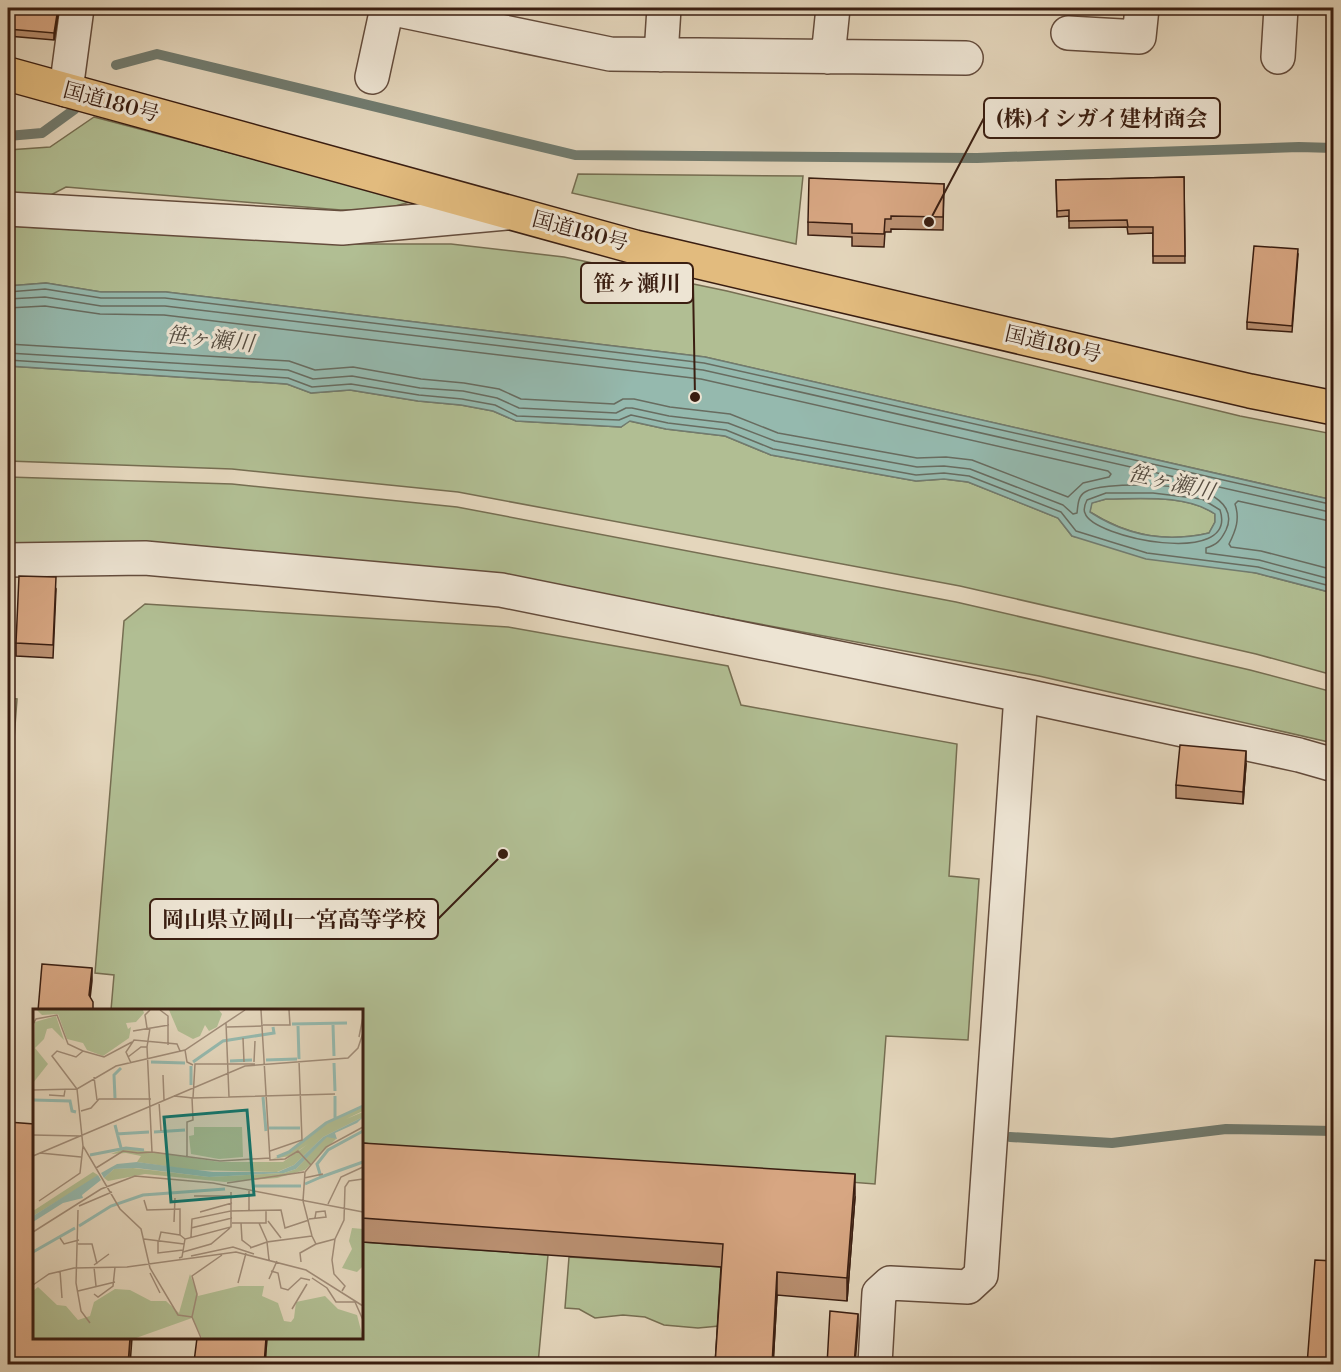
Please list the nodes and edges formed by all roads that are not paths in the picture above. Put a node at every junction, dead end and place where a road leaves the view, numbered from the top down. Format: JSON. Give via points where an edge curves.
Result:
{"nodes":[{"id":1,"x":77,"y":8,"type":"edge"},
{"id":2,"x":388,"y":8,"type":"edge"},
{"id":3,"x":664,"y":8,"type":"edge"},
{"id":4,"x":833,"y":8,"type":"edge"},
{"id":5,"x":1142,"y":8,"type":"edge"},
{"id":6,"x":1281,"y":8,"type":"edge"},
{"id":7,"x":1068,"y":33,"type":"dead end"},
{"id":8,"x":661,"y":55,"type":"junction"},
{"id":9,"x":828,"y":57,"type":"junction"},
{"id":10,"x":1278,"y":57,"type":"dead end"},
{"id":11,"x":966,"y":58,"type":"dead end"},
{"id":12,"x":8,"y":74,"type":"edge"},
{"id":13,"x":372,"y":77,"type":"dead end"},
{"id":14,"x":66,"y":90,"type":"junction"},
{"id":15,"x":8,"y":209,"type":"edge"},
{"id":16,"x":508,"y":212,"type":"junction"},
{"id":17,"x":1334,"y":408,"type":"edge"},
{"id":18,"x":8,"y":560,"type":"edge"},
{"id":19,"x":1021,"y":695,"type":"junction"},
{"id":20,"x":1334,"y":765,"type":"edge"},
{"id":21,"x":875,"y":1365,"type":"edge"}],
"edges":[{"from":1,"to":14,"type":"street"},
{"from":2,"to":8,"type":"street","via":[[610,54]]},
{"from":2,"to":13,"type":"street"},
{"from":3,"to":8,"type":"street"},
{"from":4,"to":9,"type":"street"},
{"from":5,"to":7,"type":"street","via":[[1139,37]]},
{"from":6,"to":10,"type":"street"},
{"from":8,"to":9,"type":"street"},
{"from":9,"to":11,"type":"street"},
{"from":12,"to":14,"type":"highway","name":"国道180号"},
{"from":14,"to":16,"type":"highway","name":"国道180号"},
{"from":15,"to":16,"type":"street","via":[[342,228]]},
{"from":16,"to":17,"type":"highway","name":"国道180号","via":[[635,247]]},
{"from":18,"to":19,"type":"street","via":[[145,558],[501,590]]},
{"from":19,"to":20,"type":"street"},
{"from":19,"to":21,"type":"street","via":[[981,1275],[968,1287],[890,1283],[879,1293]]}]}
